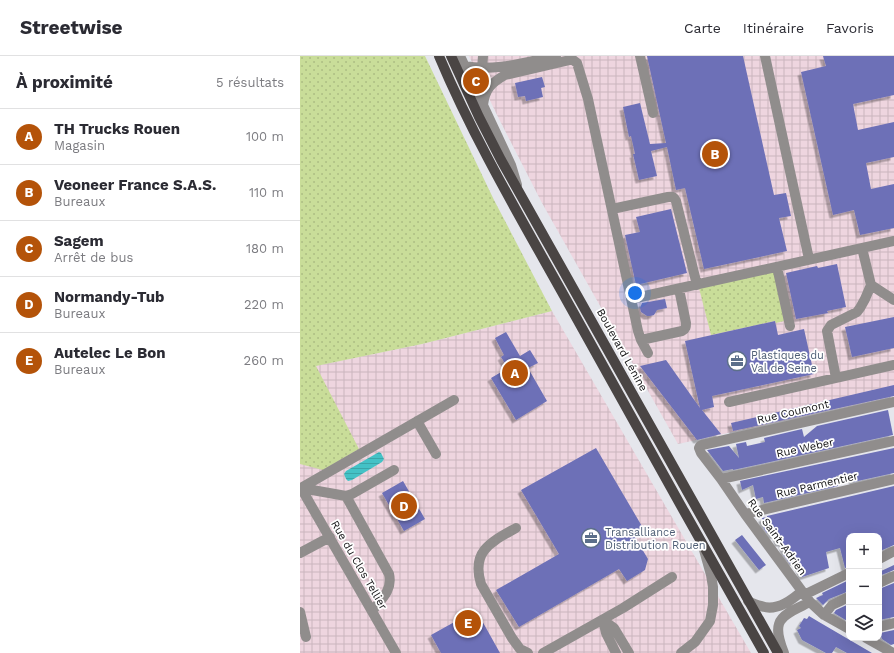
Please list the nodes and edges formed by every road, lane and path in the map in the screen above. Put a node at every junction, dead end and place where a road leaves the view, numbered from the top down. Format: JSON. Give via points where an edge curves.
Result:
{"nodes":[{"id":1,"x":439,"y":56,"type":"edge"},
{"id":2,"x":451,"y":56,"type":"edge"},
{"id":3,"x":460,"y":56,"type":"edge"},
{"id":4,"x":483,"y":56,"type":"edge"},
{"id":5,"x":556,"y":56,"type":"edge"},
{"id":6,"x":579,"y":56,"type":"edge"},
{"id":7,"x":640,"y":56,"type":"edge"},
{"id":8,"x":765,"y":56,"type":"edge"},
{"id":9,"x":517,"y":60,"type":"edge"},
{"id":10,"x":464,"y":66,"type":"junction"},
{"id":11,"x":482,"y":69,"type":"junction"},
{"id":12,"x":587,"y":95,"type":"junction"},
{"id":13,"x":483,"y":106,"type":"junction"},
{"id":14,"x":653,"y":113,"type":"dead end"},
{"id":15,"x":519,"y":193,"type":"junction"},
{"id":16,"x":612,"y":209,"type":"junction"},
{"id":17,"x":894,"y":241,"type":"edge"},
{"id":18,"x":862,"y":248,"type":"junction"},
{"id":19,"x":809,"y":260,"type":"junction"},
{"id":20,"x":777,"y":267,"type":"junction"},
{"id":21,"x":697,"y":285,"type":"junction"},
{"id":22,"x":871,"y":285,"type":"junction"},
{"id":23,"x":678,"y":288,"type":"junction"},
{"id":24,"x":631,"y":299,"type":"junction"},
{"id":25,"x":894,"y":300,"type":"edge"},
{"id":26,"x":790,"y":326,"type":"dead end"},
{"id":27,"x":641,"y":340,"type":"junction"},
{"id":28,"x":648,"y":353,"type":"dead end"},
{"id":29,"x":894,"y":365,"type":"edge"},
{"id":30,"x":836,"y":378,"type":"junction"},
{"id":31,"x":454,"y":400,"type":"dead end"},
{"id":32,"x":729,"y":402,"type":"dead end"},
{"id":33,"x":894,"y":402,"type":"edge"},
{"id":34,"x":417,"y":421,"type":"junction"},
{"id":35,"x":894,"y":441,"type":"edge"},
{"id":36,"x":699,"y":448,"type":"joint"},
{"id":37,"x":436,"y":454,"type":"dead end"},
{"id":38,"x":394,"y":470,"type":"dead end"},
{"id":39,"x":721,"y":479,"type":"junction"},
{"id":40,"x":894,"y":480,"type":"edge"},
{"id":41,"x":301,"y":488,"type":"junction"},
{"id":42,"x":346,"y":496,"type":"junction"},
{"id":43,"x":744,"y":514,"type":"junction"},
{"id":44,"x":516,"y":528,"type":"dead end"},
{"id":45,"x":330,"y":537,"type":"junction"},
{"id":46,"x":702,"y":543,"type":"junction"},
{"id":47,"x":894,"y":551,"type":"edge"},
{"id":48,"x":300,"y":553,"type":"edge"},
{"id":49,"x":882,"y":557,"type":"edge"},
{"id":50,"x":846,"y":575,"type":"edge"},
{"id":51,"x":894,"y":576,"type":"edge"},
{"id":52,"x":672,"y":577,"type":"dead end"},
{"id":53,"x":882,"y":582,"type":"edge"},
{"id":54,"x":805,"y":596,"type":"junction"},
{"id":55,"x":846,"y":598,"type":"edge"},
{"id":56,"x":748,"y":601,"type":"junction"},
{"id":57,"x":372,"y":611,"type":"junction"},
{"id":58,"x":300,"y":612,"type":"edge"},
{"id":59,"x":824,"y":614,"type":"junction"},
{"id":60,"x":603,"y":620,"type":"junction"},
{"id":61,"x":894,"y":623,"type":"edge"},
{"id":62,"x":846,"y":626,"type":"edge"},
{"id":63,"x":882,"y":626,"type":"edge"},
{"id":64,"x":306,"y":637,"type":"dead end"},
{"id":65,"x":871,"y":641,"type":"edge"},
{"id":66,"x":396,"y":653,"type":"edge"},
{"id":67,"x":528,"y":653,"type":"edge"},
{"id":68,"x":543,"y":653,"type":"edge"},
{"id":69,"x":616,"y":653,"type":"edge"},
{"id":70,"x":629,"y":653,"type":"edge"},
{"id":71,"x":682,"y":653,"type":"edge"},
{"id":72,"x":764,"y":653,"type":"edge"},
{"id":73,"x":778,"y":653,"type":"edge"},
{"id":74,"x":784,"y":653,"type":"edge"},
{"id":75,"x":893,"y":653,"type":"edge"}],
"edges":[{"from":1,"to":46,"type":"main road","via":[[486,155]]},
{"from":2,"to":15,"type":"main road","name":"Boulevard Lénine","via":[[479,117]]},
{"from":3,"to":10,"type":"street"},
{"from":4,"to":11,"type":"street"},
{"from":5,"to":9,"type":"street"},
{"from":6,"to":12,"type":"street","via":[[582,60]]},
{"from":7,"to":14,"type":"street"},
{"from":8,"to":19,"type":"street"},
{"from":9,"to":11,"type":"street","via":[[498,68]]},
{"from":10,"to":11,"type":"street"},
{"from":10,"to":13,"type":"street"},
{"from":12,"to":13,"type":"street","via":[[577,63],[570,60],[505,75],[492,84],[485,95]]},
{"from":12,"to":16,"type":"street"},
{"from":13,"to":15,"type":"street","via":[[512,165]]},
{"from":15,"to":56,"type":"main road","name":"Boulevard Lénine"},
{"from":16,"to":21,"type":"street","via":[[668,196],[674,197]]},
{"from":16,"to":24,"type":"street"},
{"from":17,"to":18,"type":"street"},
{"from":18,"to":19,"type":"street"},
{"from":18,"to":22,"type":"street"},
{"from":19,"to":20,"type":"street"},
{"from":20,"to":21,"type":"street"},
{"from":20,"to":26,"type":"street"},
{"from":21,"to":23,"type":"street"},
{"from":22,"to":25,"type":"street"},
{"from":22,"to":30,"type":"street","via":[[860,308],[851,316],[830,325],[827,331]]},
{"from":23,"to":24,"type":"street"},
{"from":23,"to":27,"type":"street","via":[[686,323],[685,330]]},
{"from":24,"to":27,"type":"street"},
{"from":27,"to":28,"type":"street"},
{"from":29,"to":30,"type":"street"},
{"from":30,"to":32,"type":"street"},
{"from":31,"to":34,"type":"street"},
{"from":33,"to":36,"type":"street","name":"Rue Coumont","via":[[702,445]]},
{"from":34,"to":37,"type":"street"},
{"from":34,"to":41,"type":"street"},
{"from":35,"to":39,"type":"street","name":"Rue Weber"},
{"from":36,"to":39,"type":"street","name":"Rue Saint-Adrien"},
{"from":38,"to":42,"type":"street"},
{"from":39,"to":43,"type":"street","name":"Rue Saint-Adrien"},
{"from":40,"to":43,"type":"street","name":"Rue Parmentier"},
{"from":41,"to":42,"type":"street"},
{"from":41,"to":45,"type":"street","name":"Rue du Clos Tellier"},
{"from":42,"to":57,"type":"street","via":[[389,574],[390,586]]},
{"from":43,"to":54,"type":"street","name":"Rue Saint-Adrien"},
{"from":44,"to":67,"type":"street","via":[[486,548],[480,558],[478,574],[481,584],[512,638]]},
{"from":45,"to":48,"type":"street"},
{"from":45,"to":57,"type":"street","name":"Rue du Clos Tellier"},
{"from":46,"to":71,"type":"street","via":[[711,575],[713,605],[710,620],[695,642]]},
{"from":46,"to":72,"type":"main road"},
{"from":47,"to":49,"type":"street"},
{"from":50,"to":54,"type":"street"},
{"from":51,"to":53,"type":"street"},
{"from":52,"to":60,"type":"street"},
{"from":54,"to":56,"type":"street","via":[[770,608]]},
{"from":54,"to":59,"type":"street","name":"Rue Saint-Adrien"},
{"from":54,"to":74,"type":"street","via":[[779,624],[778,631]]},
{"from":55,"to":59,"type":"street"},
{"from":56,"to":73,"type":"main road","name":"Boulevard Lénine"},
{"from":57,"to":66,"type":"street","name":"Rue du Clos Tellier"},
{"from":58,"to":64,"type":"street"},
{"from":59,"to":62,"type":"street","name":"Rue Saint-Adrien"},
{"from":60,"to":68,"type":"street"},
{"from":60,"to":69,"type":"street"},
{"from":60,"to":70,"type":"street","via":[[614,628]]},
{"from":61,"to":63,"type":"street"},
{"from":65,"to":75,"type":"street"}]}
